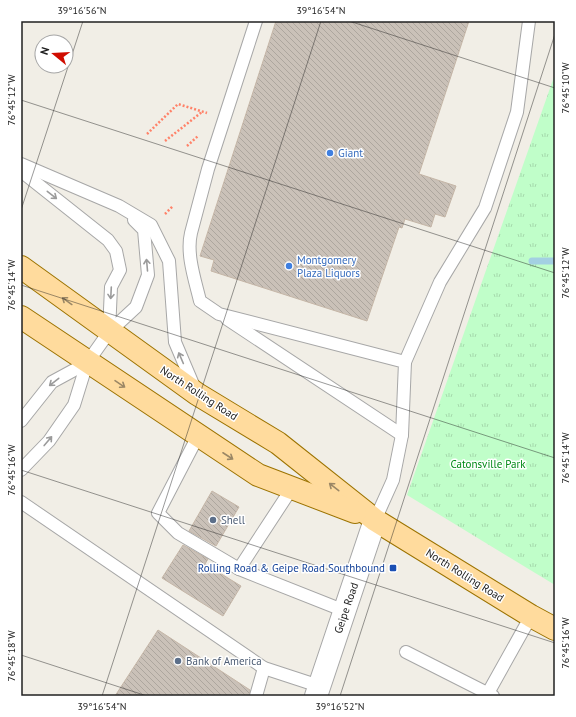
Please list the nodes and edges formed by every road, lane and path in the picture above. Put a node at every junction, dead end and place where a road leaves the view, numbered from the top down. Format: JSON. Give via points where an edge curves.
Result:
{"nodes":[{"id":1,"x":256,"y":21,"type":"edge"},
{"id":2,"x":529,"y":21,"type":"edge"},
{"id":3,"x":204,"y":112,"type":"junction"},
{"id":4,"x":204,"y":118,"type":"dead end"},
{"id":5,"x":223,"y":121,"type":"junction"},
{"id":6,"x":200,"y":130,"type":"dead end"},
{"id":7,"x":147,"y":134,"type":"dead end"},
{"id":8,"x":165,"y":141,"type":"dead end"},
{"id":9,"x":187,"y":146,"type":"dead end"},
{"id":10,"x":21,"y":164,"type":"edge"},
{"id":11,"x":21,"y":171,"type":"edge"},
{"id":12,"x":119,"y":206,"type":"junction"},
{"id":13,"x":21,"y":267,"type":"edge"},
{"id":14,"x":219,"y":314,"type":"junction"},
{"id":15,"x":21,"y":317,"type":"edge"},
{"id":16,"x":109,"y":332,"type":"junction"},
{"id":17,"x":405,"y":362,"type":"junction"},
{"id":18,"x":87,"y":363,"type":"junction"},
{"id":19,"x":197,"y":394,"type":"junction"},
{"id":20,"x":21,"y":421,"type":"edge"},
{"id":21,"x":402,"y":435,"type":"junction"},
{"id":22,"x":198,"y":436,"type":"junction"},
{"id":23,"x":21,"y":470,"type":"edge"},
{"id":24,"x":292,"y":488,"type":"junction"},
{"id":25,"x":21,"y":502,"type":"edge"},
{"id":26,"x":375,"y":520,"type":"junction"},
{"id":27,"x":239,"y":569,"type":"junction"},
{"id":28,"x":345,"y":611,"type":"junction"},
{"id":29,"x":531,"y":616,"type":"junction"},
{"id":30,"x":555,"y":629,"type":"edge"},
{"id":31,"x":406,"y":652,"type":"dead end"},
{"id":32,"x":264,"y":668,"type":"junction"},
{"id":33,"x":318,"y":691,"type":"edge"},
{"id":34,"x":490,"y":695,"type":"edge"},
{"id":35,"x":256,"y":696,"type":"edge"}],
"edges":[{"from":1,"to":5,"type":"lane"},
{"from":2,"to":17,"type":"lane","via":[[517,112],[485,208],[440,282]]},
{"from":3,"to":4,"type":"path"},
{"from":3,"to":5,"type":"path"},
{"from":3,"to":7,"type":"path","via":[[178,104]]},
{"from":3,"to":8,"type":"path"},
{"from":5,"to":14,"type":"lane","via":[[189,240],[200,301]]},
{"from":6,"to":9,"type":"path","via":[[198,136]]},
{"from":10,"to":12,"type":"lane"},
{"from":11,"to":16,"type":"lane","one_way":true,"via":[[108,240],[116,251],[120,270],[111,287]]},
{"from":16,"to":12,"type":"lane","one_way":true,"via":[[136,307],[148,275],[144,230]]},
{"from":19,"to":12,"type":"lane","one_way":true,"via":[[175,342],[169,261],[151,225]]},
{"from":16,"to":13,"type":"main road","name":"North Rolling Road","one_way":true},
{"from":14,"to":17,"type":"lane"},
{"from":14,"to":21,"type":"lane"},
{"from":15,"to":18,"type":"main road","name":"North Rolling Road"},
{"from":16,"to":18,"type":"lane"},
{"from":16,"to":19,"type":"main road","name":"North Rolling Road"},
{"from":17,"to":21,"type":"lane"},
{"from":18,"to":20,"type":"lane","one_way":true,"via":[[52,382]]},
{"from":18,"to":22,"type":"main road","name":"North Rolling Road","one_way":true},
{"from":23,"to":18,"type":"lane","one_way":true,"via":[[49,441],[74,405]]},
{"from":26,"to":19,"type":"main road","name":"North Rolling Road","one_way":true,"via":[[278,443]]},
{"from":21,"to":26,"type":"lane","via":[[393,480]]},
{"from":22,"to":24,"type":"main road","name":"North Rolling Road","one_way":true,"via":[[258,475]]},
{"from":22,"to":27,"type":"lane","via":[[158,513],[178,533]]},
{"from":24,"to":26,"type":"main road","name":"North Rolling Road"},
{"from":24,"to":27,"type":"lane"},
{"from":25,"to":32,"type":"lane"},
{"from":26,"to":28,"type":"street","name":"Geipe Road"},
{"from":26,"to":29,"type":"main road","name":"North Rolling Road"},
{"from":27,"to":28,"type":"lane"},
{"from":28,"to":33,"type":"street","name":"Geipe Road"},
{"from":29,"to":30,"type":"main road","name":"North Rolling Road"},
{"from":29,"to":34,"type":"lane"},
{"from":31,"to":34,"type":"lane"},
{"from":32,"to":33,"type":"lane"},
{"from":32,"to":35,"type":"lane"}]}
